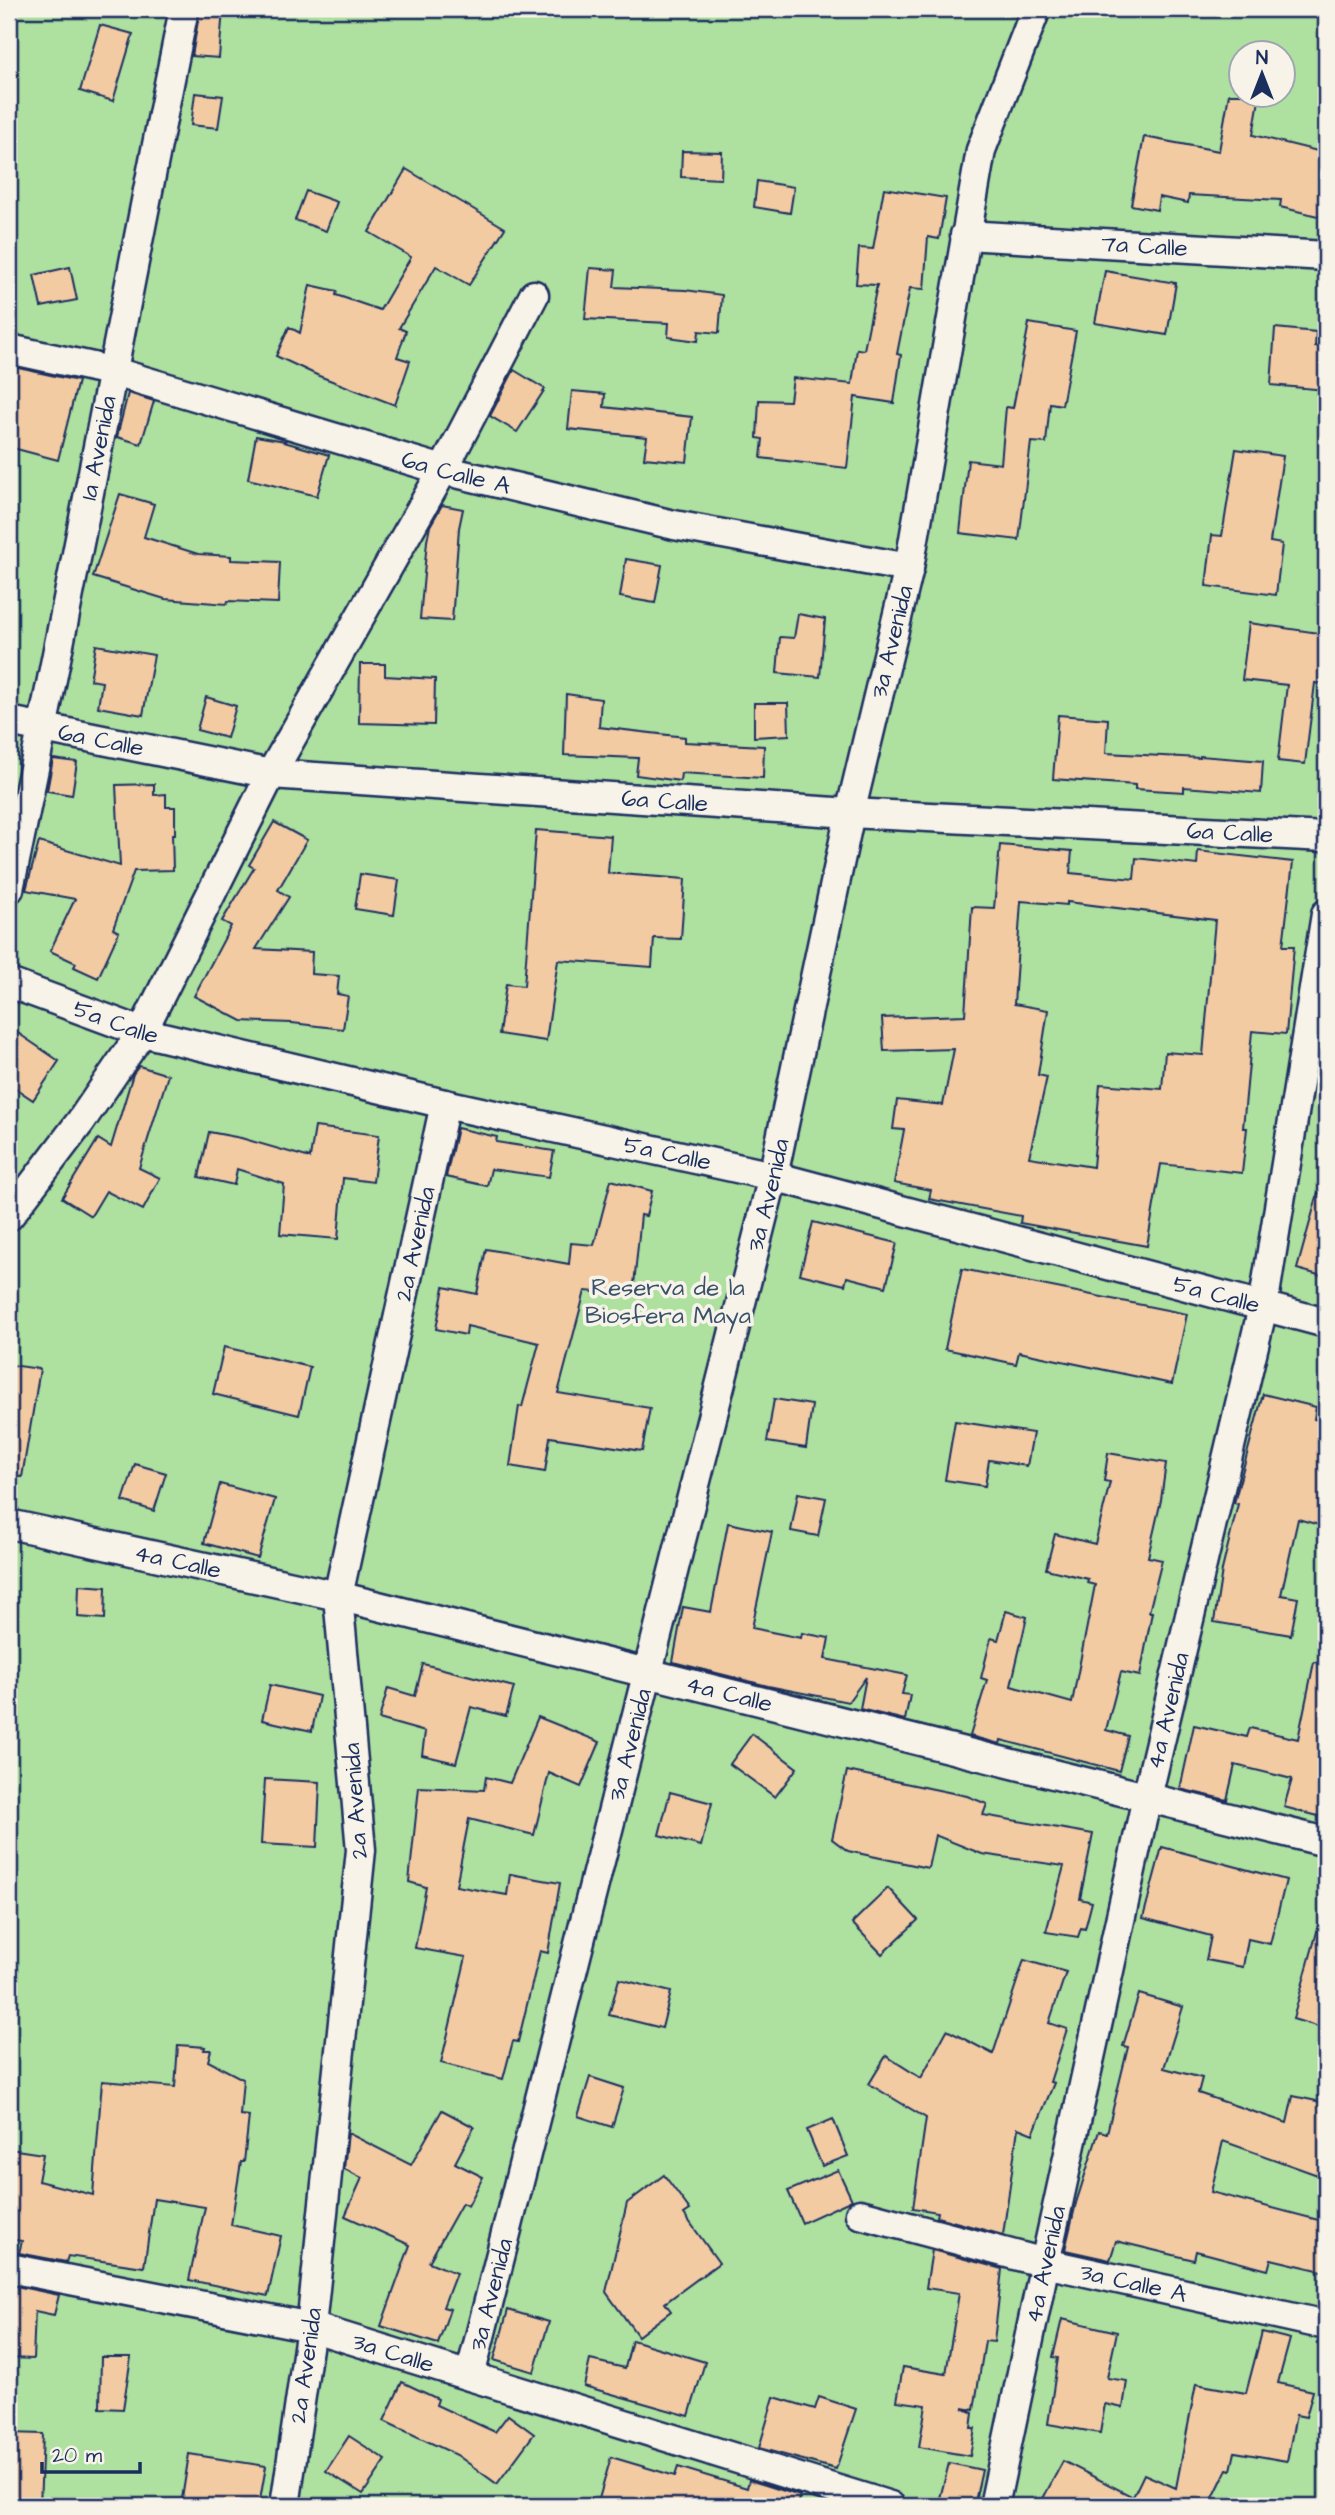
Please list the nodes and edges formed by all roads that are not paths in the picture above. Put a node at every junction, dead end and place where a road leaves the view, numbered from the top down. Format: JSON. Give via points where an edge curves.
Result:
{"nodes":[{"id":1,"x":184,"y":9,"type":"edge"},
{"id":2,"x":1036,"y":9,"type":"edge"},
{"id":3,"x":965,"y":235,"type":"junction"},
{"id":4,"x":1326,"y":256,"type":"edge"},
{"id":5,"x":534,"y":295,"type":"dead end"},
{"id":6,"x":9,"y":349,"type":"edge"},
{"id":7,"x":111,"y":371,"type":"junction"},
{"id":8,"x":443,"y":470,"type":"junction"},
{"id":9,"x":909,"y":568,"type":"junction"},
{"id":10,"x":9,"y":721,"type":"edge"},
{"id":11,"x":42,"y":730,"type":"junction"},
{"id":12,"x":271,"y":774,"type":"junction"},
{"id":13,"x":850,"y":813,"type":"junction"},
{"id":14,"x":1326,"y":837,"type":"edge"},
{"id":15,"x":9,"y":889,"type":"edge"},
{"id":16,"x":1326,"y":914,"type":"edge"},
{"id":17,"x":9,"y":983,"type":"edge"},
{"id":18,"x":142,"y":1032,"type":"junction"},
{"id":19,"x":445,"y":1104,"type":"junction"},
{"id":20,"x":773,"y":1176,"type":"junction"},
{"id":21,"x":9,"y":1216,"type":"edge"},
{"id":22,"x":1263,"y":1307,"type":"junction"},
{"id":23,"x":1326,"y":1323,"type":"edge"},
{"id":24,"x":9,"y":1524,"type":"edge"},
{"id":25,"x":338,"y":1596,"type":"junction"},
{"id":26,"x":647,"y":1673,"type":"junction"},
{"id":27,"x":1147,"y":1797,"type":"junction"},
{"id":28,"x":1326,"y":1842,"type":"edge"},
{"id":29,"x":860,"y":2214,"type":"dead end"},
{"id":30,"x":1045,"y":2263,"type":"junction"},
{"id":31,"x":9,"y":2268,"type":"edge"},
{"id":32,"x":1326,"y":2325,"type":"edge"},
{"id":33,"x":311,"y":2327,"type":"junction"},
{"id":34,"x":470,"y":2376,"type":"junction"},
{"id":35,"x":285,"y":2506,"type":"edge"},
{"id":36,"x":890,"y":2506,"type":"edge"},
{"id":37,"x":994,"y":2506,"type":"edge"}],
"edges":[{"from":1,"to":7,"type":"street","name":"1a Avenida"},
{"from":2,"to":3,"type":"street","name":"3a Avenida","via":[[981,150]]},
{"from":3,"to":4,"type":"street","name":"7a Calle"},
{"from":3,"to":9,"type":"street","name":"3a Avenida"},
{"from":5,"to":8,"type":"street"},
{"from":6,"to":7,"type":"street","name":"6a Calle A"},
{"from":7,"to":8,"type":"street","name":"6a Calle A"},
{"from":7,"to":11,"type":"street","name":"1a Avenida"},
{"from":8,"to":9,"type":"street","name":"6a Calle A","via":[[674,525]]},
{"from":8,"to":12,"type":"street"},
{"from":9,"to":13,"type":"street","name":"3a Avenida"},
{"from":10,"to":11,"type":"street","name":"6a Calle"},
{"from":11,"to":12,"type":"street","name":"6a Calle"},
{"from":11,"to":15,"type":"street","name":"1a Avenida"},
{"from":12,"to":13,"type":"street","name":"6a Calle"},
{"from":12,"to":18,"type":"street"},
{"from":13,"to":14,"type":"street","name":"6a Calle"},
{"from":13,"to":20,"type":"street","name":"3a Avenida"},
{"from":16,"to":22,"type":"street","name":"4a Avenida"},
{"from":17,"to":18,"type":"street","name":"5a Calle"},
{"from":18,"to":19,"type":"street","name":"5a Calle"},
{"from":18,"to":21,"type":"street"},
{"from":19,"to":20,"type":"street","name":"5a Calle"},
{"from":19,"to":25,"type":"street","name":"2a Avenida"},
{"from":20,"to":22,"type":"street","name":"5a Calle"},
{"from":20,"to":26,"type":"street","name":"3a Avenida"},
{"from":22,"to":23,"type":"street","name":"5a Calle"},
{"from":22,"to":27,"type":"street","name":"4a Avenida"},
{"from":24,"to":25,"type":"street","name":"4a Calle"},
{"from":25,"to":26,"type":"street","name":"4a Calle"},
{"from":25,"to":33,"type":"street","name":"2a Avenida","via":[[361,1850]]},
{"from":26,"to":27,"type":"street","name":"4a Calle"},
{"from":26,"to":34,"type":"street","name":"3a Avenida"},
{"from":27,"to":28,"type":"street","name":"4a Calle"},
{"from":27,"to":30,"type":"street","name":"4a Avenida"},
{"from":29,"to":30,"type":"street","name":"3a Calle A"},
{"from":30,"to":32,"type":"street","name":"3a Calle A"},
{"from":30,"to":37,"type":"street","name":"4a Avenida"},
{"from":31,"to":33,"type":"street","name":"3a Calle"},
{"from":33,"to":34,"type":"street","name":"3a Calle"},
{"from":33,"to":35,"type":"street","name":"2a Avenida"},
{"from":34,"to":36,"type":"street","name":"3a Calle"}]}
